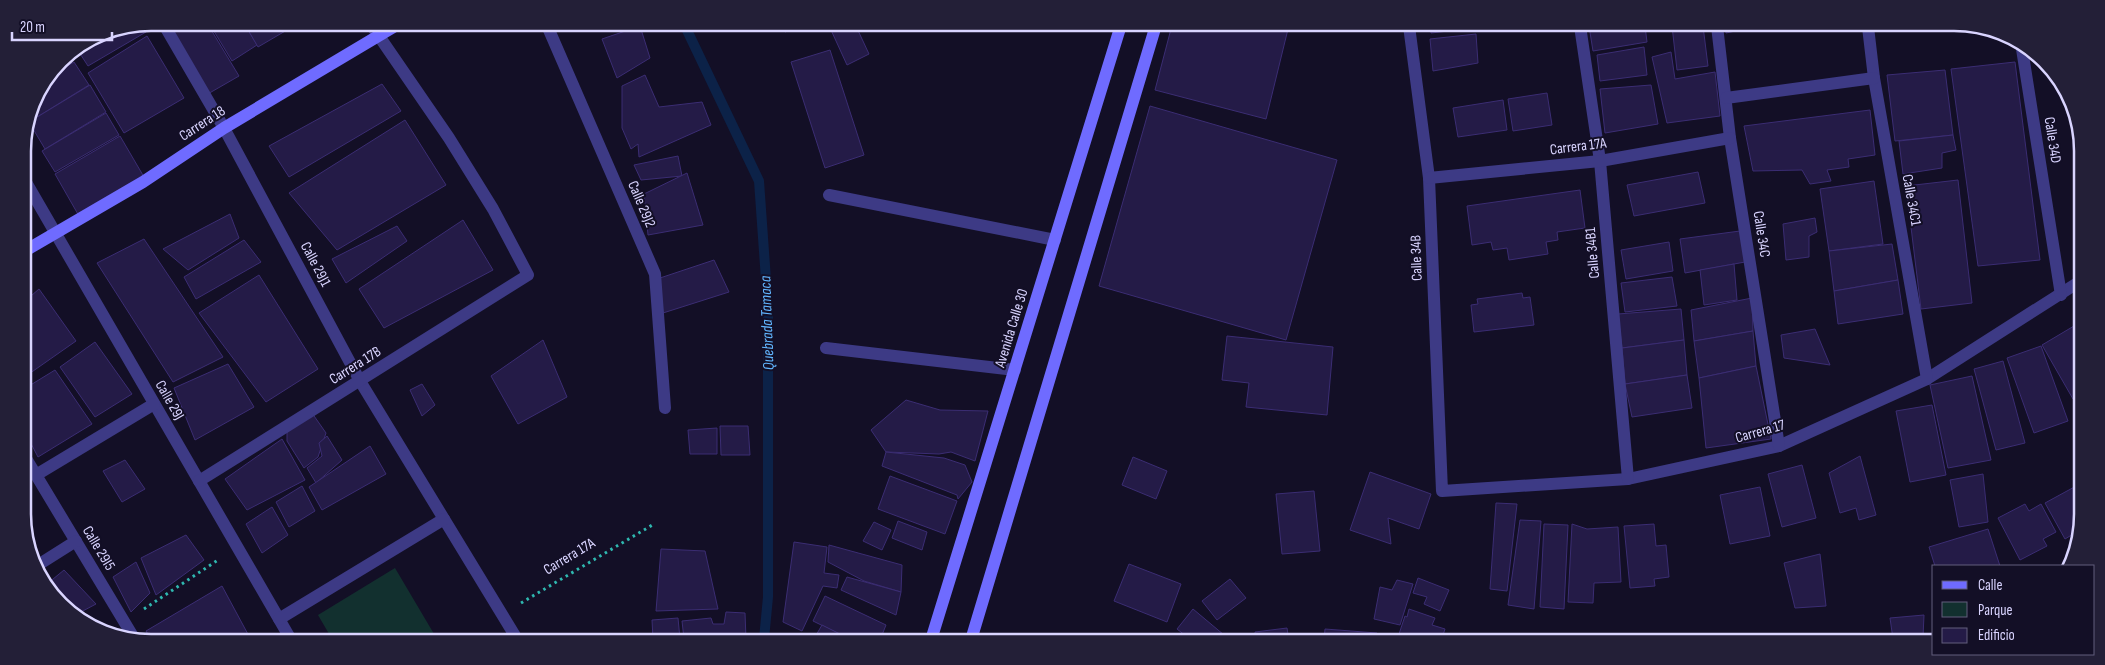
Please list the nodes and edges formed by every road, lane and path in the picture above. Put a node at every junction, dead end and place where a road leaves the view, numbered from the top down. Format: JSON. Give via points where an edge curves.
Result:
{"nodes":[{"id":1,"x":1119,"y":31,"type":"edge"},
{"id":2,"x":1154,"y":31,"type":"edge"},
{"id":3,"x":1410,"y":31,"type":"edge"},
{"id":4,"x":1581,"y":31,"type":"edge"},
{"id":5,"x":1718,"y":31,"type":"edge"},
{"id":6,"x":1868,"y":31,"type":"edge"},
{"id":7,"x":169,"y":32,"type":"edge"},
{"id":8,"x":376,"y":32,"type":"edge"},
{"id":9,"x":386,"y":32,"type":"edge"},
{"id":10,"x":549,"y":32,"type":"edge"},
{"id":11,"x":379,"y":36,"type":"junction"},
{"id":12,"x":2023,"y":54,"type":"edge"},
{"id":13,"x":1874,"y":78,"type":"junction"},
{"id":14,"x":1726,"y":98,"type":"junction"},
{"id":15,"x":224,"y":128,"type":"junction"},
{"id":16,"x":1730,"y":138,"type":"junction"},
{"id":17,"x":1600,"y":161,"type":"junction"},
{"id":18,"x":1430,"y":178,"type":"junction"},
{"id":19,"x":32,"y":193,"type":"edge"},
{"id":20,"x":830,"y":195,"type":"dead end"},
{"id":21,"x":55,"y":233,"type":"junction"},
{"id":22,"x":1055,"y":240,"type":"junction"},
{"id":23,"x":32,"y":247,"type":"edge"},
{"id":24,"x":2074,"y":286,"type":"edge"},
{"id":25,"x":2061,"y":295,"type":"junction"},
{"id":26,"x":826,"y":348,"type":"dead end"},
{"id":27,"x":1015,"y":370,"type":"junction"},
{"id":28,"x":1927,"y":379,"type":"junction"},
{"id":29,"x":360,"y":380,"type":"junction"},
{"id":30,"x":154,"y":404,"type":"junction"},
{"id":31,"x":665,"y":408,"type":"dead end"},
{"id":32,"x":1779,"y":446,"type":"junction"},
{"id":33,"x":31,"y":467,"type":"edge"},
{"id":34,"x":36,"y":475,"type":"junction"},
{"id":35,"x":1628,"y":479,"type":"junction"},
{"id":36,"x":198,"y":481,"type":"junction"},
{"id":37,"x":1442,"y":491,"type":"joint"},
{"id":38,"x":444,"y":519,"type":"junction"},
{"id":39,"x":654,"y":524,"type":"dead end"},
{"id":40,"x":76,"y":541,"type":"junction"},
{"id":41,"x":237,"y":547,"type":"junction"},
{"id":42,"x":42,"y":562,"type":"edge"},
{"id":43,"x":501,"y":615,"type":"junction"},
{"id":44,"x":279,"y":619,"type":"junction"},
{"id":45,"x":124,"y":622,"type":"junction"},
{"id":46,"x":130,"y":632,"type":"edge"},
{"id":47,"x":288,"y":634,"type":"edge"},
{"id":48,"x":514,"y":634,"type":"edge"},
{"id":49,"x":933,"y":634,"type":"edge"},
{"id":50,"x":973,"y":634,"type":"edge"}],
"edges":[{"from":1,"to":22,"type":"main road","name":"Avenida Calle 30"},
{"from":2,"to":50,"type":"main road"},
{"from":3,"to":18,"type":"street","name":"Calle 34B"},
{"from":4,"to":17,"type":"street","name":"Calle 34B1"},
{"from":5,"to":14,"type":"street","name":"Calle 34C"},
{"from":6,"to":13,"type":"street","name":"Calle 34C1"},
{"from":7,"to":15,"type":"street","name":"Calle 29J1"},
{"from":8,"to":11,"type":"street"},
{"from":9,"to":11,"type":"main road","name":"Carrera 18"},
{"from":10,"to":31,"type":"street","name":"Calle 29J2","via":[[655,274]]},
{"from":11,"to":15,"type":"main road","name":"Carrera 18"},
{"from":11,"to":29,"type":"street","name":"Carrera 17B","via":[[449,138],[528,275]]},
{"from":12,"to":25,"type":"street","name":"Calle 34D"},
{"from":13,"to":14,"type":"street"},
{"from":13,"to":28,"type":"street","name":"Calle 34C1"},
{"from":14,"to":16,"type":"street","name":"Calle 34C"},
{"from":15,"to":21,"type":"main road","name":"Carrera 18","via":[[143,182]]},
{"from":15,"to":29,"type":"street","name":"Calle 29J1"},
{"from":16,"to":17,"type":"street","name":"Carrera 17A"},
{"from":16,"to":32,"type":"street","name":"Calle 34C"},
{"from":17,"to":18,"type":"street","name":"Carrera 17A"},
{"from":17,"to":35,"type":"street","name":"Calle 34B1"},
{"from":18,"to":37,"type":"street","name":"Calle 34B"},
{"from":19,"to":21,"type":"street","name":"Calle 29J"},
{"from":20,"to":22,"type":"street"},
{"from":21,"to":23,"type":"main road","name":"Carrera 18"},
{"from":21,"to":30,"type":"street","name":"Calle 29J"},
{"from":22,"to":27,"type":"main road","name":"Avenida Calle 30"},
{"from":24,"to":25,"type":"street","name":"Carrera 17"},
{"from":25,"to":28,"type":"street","name":"Carrera 17"},
{"from":26,"to":27,"type":"street"},
{"from":27,"to":49,"type":"main road","name":"Avenida Calle 30"},
{"from":28,"to":32,"type":"street","name":"Carrera 17"},
{"from":29,"to":36,"type":"street","name":"Carrera 17B"},
{"from":29,"to":38,"type":"street","name":"Calle 29J1"},
{"from":30,"to":34,"type":"street"},
{"from":30,"to":36,"type":"street","name":"Calle 29J"},
{"from":32,"to":35,"type":"street","name":"Carrera 17"},
{"from":33,"to":34,"type":"street","name":"Calle 29I5"},
{"from":34,"to":40,"type":"street","name":"Calle 29I5"},
{"from":35,"to":37,"type":"street","name":"Carrera 17"},
{"from":36,"to":41,"type":"street","name":"Calle 29J"},
{"from":38,"to":43,"type":"street","name":"Calle 29J1"},
{"from":38,"to":44,"type":"street"},
{"from":39,"to":43,"type":"path","name":"Carrera 17A"},
{"from":40,"to":42,"type":"street"},
{"from":40,"to":45,"type":"street","name":"Calle 29I5"},
{"from":41,"to":44,"type":"street","name":"Calle 29J"},
{"from":41,"to":45,"type":"path"},
{"from":43,"to":48,"type":"street","name":"Calle 29J1"},
{"from":44,"to":47,"type":"street","name":"Calle 29J"},
{"from":45,"to":46,"type":"street","name":"Calle 29I5"}]}
